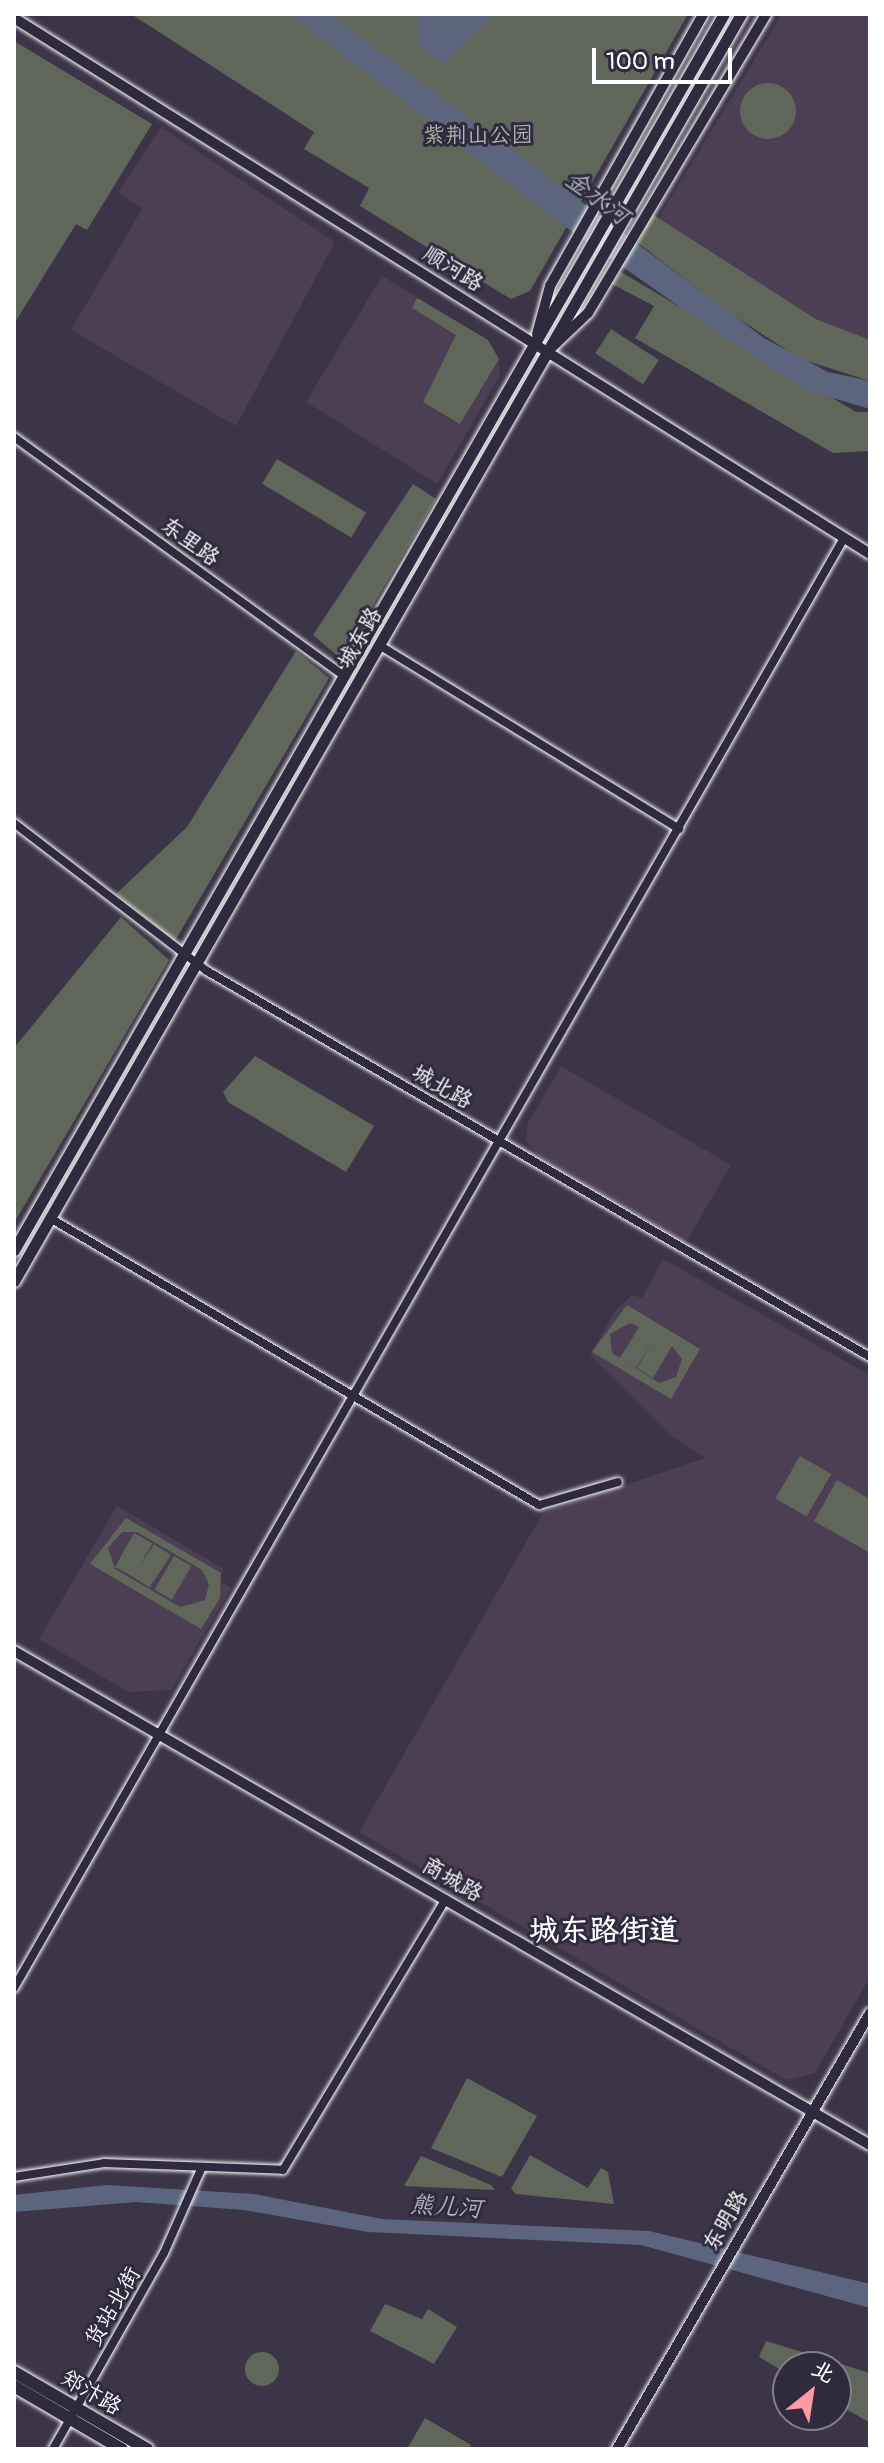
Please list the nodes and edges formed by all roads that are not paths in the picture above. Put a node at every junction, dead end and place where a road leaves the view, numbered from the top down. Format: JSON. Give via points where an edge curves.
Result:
{"nodes":[{"id":1,"x":703,"y":14,"type":"edge"},
{"id":2,"x":724,"y":14,"type":"edge"},
{"id":3,"x":741,"y":14,"type":"edge"},
{"id":4,"x":766,"y":14,"type":"edge"},
{"id":5,"x":14,"y":18,"type":"edge"},
{"id":6,"x":535,"y":344,"type":"junction"},
{"id":7,"x":548,"y":352,"type":"junction"},
{"id":8,"x":14,"y":437,"type":"edge"},
{"id":9,"x":844,"y":538,"type":"junction"},
{"id":10,"x":870,"y":554,"type":"edge"},
{"id":11,"x":379,"y":645,"type":"junction"},
{"id":12,"x":344,"y":676,"type":"junction"},
{"id":13,"x":14,"y":823,"type":"edge"},
{"id":14,"x":679,"y":829,"type":"junction"},
{"id":15,"x":184,"y":954,"type":"junction"},
{"id":16,"x":196,"y":963,"type":"junction"},
{"id":17,"x":501,"y":1142,"type":"junction"},
{"id":18,"x":50,"y":1218,"type":"junction"},
{"id":19,"x":14,"y":1250,"type":"edge"},
{"id":20,"x":14,"y":1281,"type":"edge"},
{"id":21,"x":870,"y":1357,"type":"edge"},
{"id":22,"x":352,"y":1395,"type":"junction"},
{"id":23,"x":618,"y":1482,"type":"dead end"},
{"id":24,"x":14,"y":1651,"type":"edge"},
{"id":25,"x":157,"y":1733,"type":"junction"},
{"id":26,"x":446,"y":1899,"type":"junction"},
{"id":27,"x":14,"y":1988,"type":"edge"},
{"id":28,"x":870,"y":2013,"type":"edge"},
{"id":29,"x":813,"y":2111,"type":"junction"},
{"id":30,"x":870,"y":2145,"type":"edge"},
{"id":31,"x":202,"y":2167,"type":"junction"},
{"id":32,"x":14,"y":2177,"type":"edge"},
{"id":33,"x":14,"y":2372,"type":"edge"},
{"id":34,"x":14,"y":2386,"type":"edge"},
{"id":35,"x":73,"y":2413,"type":"junction"},
{"id":36,"x":53,"y":2449,"type":"edge"},
{"id":37,"x":122,"y":2449,"type":"edge"},
{"id":38,"x":147,"y":2449,"type":"edge"},
{"id":39,"x":617,"y":2449,"type":"edge"}],
"edges":[{"from":1,"to":6,"type":"street","via":[[550,286]]},
{"from":2,"to":6,"type":"main road","name":"城东路"},
{"from":3,"to":7,"type":"main road","name":"城东路"},
{"from":4,"to":7,"type":"street","via":[[588,313]]},
{"from":5,"to":6,"type":"street","name":"顺河路"},
{"from":6,"to":7,"type":"street","name":"顺河路"},
{"from":6,"to":12,"type":"main road","name":"城东路"},
{"from":7,"to":9,"type":"street","name":"顺河路"},
{"from":7,"to":11,"type":"main road","name":"城东路"},
{"from":8,"to":12,"type":"street","name":"东里路"},
{"from":9,"to":10,"type":"street","name":"顺河路"},
{"from":9,"to":14,"type":"street"},
{"from":11,"to":14,"type":"street"},
{"from":11,"to":16,"type":"main road","name":"城东路"},
{"from":12,"to":15,"type":"main road","name":"城东路"},
{"from":13,"to":15,"type":"street","name":"城北路"},
{"from":14,"to":17,"type":"street"},
{"from":15,"to":16,"type":"street","name":"城北路"},
{"from":15,"to":19,"type":"main road","name":"城东路"},
{"from":16,"to":17,"type":"street","name":"城北路"},
{"from":16,"to":18,"type":"main road","name":"城东路"},
{"from":17,"to":21,"type":"street","name":"城北路"},
{"from":17,"to":22,"type":"street"},
{"from":18,"to":20,"type":"main road","name":"城东路"},
{"from":18,"to":22,"type":"street"},
{"from":22,"to":23,"type":"street","via":[[539,1505]]},
{"from":22,"to":25,"type":"street"},
{"from":24,"to":25,"type":"street","name":"商城路"},
{"from":25,"to":26,"type":"street","name":"商城路"},
{"from":25,"to":27,"type":"street"},
{"from":26,"to":29,"type":"street","name":"商城路"},
{"from":26,"to":31,"type":"street","via":[[283,2170]]},
{"from":28,"to":29,"type":"street","name":"东明路"},
{"from":29,"to":30,"type":"street","name":"商城路"},
{"from":29,"to":39,"type":"street","name":"东明路"},
{"from":31,"to":32,"type":"street","via":[[104,2163]]},
{"from":31,"to":35,"type":"street","name":"货站北街","via":[[173,2222],[164,2253]]},
{"from":33,"to":35,"type":"main road","name":"郑汴路"},
{"from":34,"to":35,"type":"main road","name":"郑汴路"},
{"from":35,"to":36,"type":"street","name":"货站北街"},
{"from":35,"to":37,"type":"main road","name":"郑汴路"},
{"from":35,"to":38,"type":"main road","name":"郑汴路"}]}
